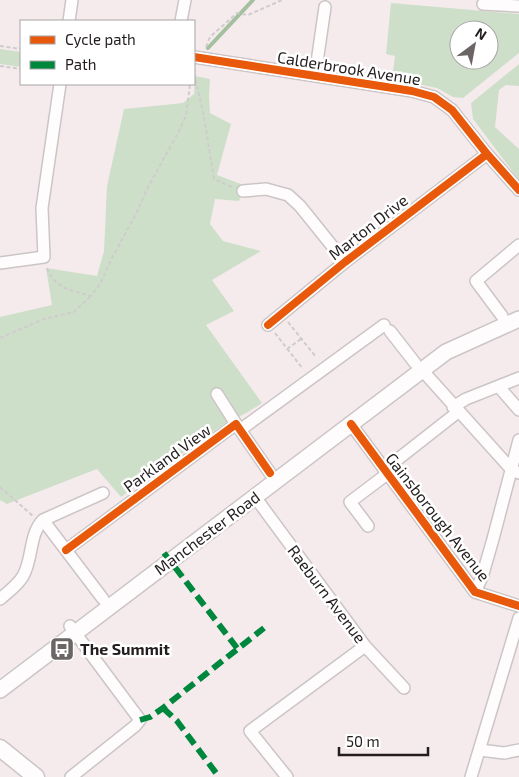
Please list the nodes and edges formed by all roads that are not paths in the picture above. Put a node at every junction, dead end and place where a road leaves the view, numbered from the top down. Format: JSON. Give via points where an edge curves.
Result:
{"nodes":[{"id":1,"x":72,"y":0,"type":"edge"},
{"id":2,"x":185,"y":0,"type":"edge"},
{"id":3,"x":483,"y":4,"type":"dead end"},
{"id":4,"x":519,"y":6,"type":"edge"},
{"id":5,"x":325,"y":7,"type":"dead end"},
{"id":6,"x":69,"y":20,"type":"edge"},
{"id":7,"x":181,"y":20,"type":"edge"},
{"id":8,"x":198,"y":58,"type":"edge"},
{"id":9,"x":315,"y":76,"type":"junction"},
{"id":10,"x":60,"y":85,"type":"edge"},
{"id":11,"x":487,"y":154,"type":"junction"},
{"id":12,"x":519,"y":190,"type":"edge"},
{"id":13,"x":243,"y":191,"type":"road end"},
{"id":14,"x":519,"y":245,"type":"edge"},
{"id":15,"x":345,"y":262,"type":"junction"},
{"id":16,"x":0,"y":263,"type":"edge"},
{"id":17,"x":519,"y":308,"type":"edge"},
{"id":18,"x":502,"y":316,"type":"junction"},
{"id":19,"x":519,"y":319,"type":"edge"},
{"id":20,"x":268,"y":325,"type":"road end"},
{"id":21,"x":418,"y":366,"type":"junction"},
{"id":22,"x":519,"y":378,"type":"edge"},
{"id":23,"x":499,"y":387,"type":"junction"},
{"id":24,"x":217,"y":394,"type":"dead end"},
{"id":25,"x":456,"y":410,"type":"junction"},
{"id":26,"x":519,"y":410,"type":"edge"},
{"id":27,"x":348,"y":420,"type":"junction"},
{"id":28,"x":238,"y":427,"type":"junction"},
{"id":29,"x":519,"y":440,"type":"edge"},
{"id":30,"x":386,"y":472,"type":"junction"},
{"id":31,"x":515,"y":472,"type":"edge"},
{"id":32,"x":273,"y":477,"type":"junction"},
{"id":33,"x":103,"y":492,"type":"dead end"},
{"id":34,"x":251,"y":493,"type":"junction"},
{"id":35,"x":42,"y":521,"type":"junction"},
{"id":36,"x":368,"y":526,"type":"dead end"},
{"id":37,"x":66,"y":550,"type":"junction"},
{"id":38,"x":474,"y":592,"type":"junction"},
{"id":39,"x":0,"y":599,"type":"edge"},
{"id":40,"x":106,"y":603,"type":"junction"},
{"id":41,"x":519,"y":606,"type":"edge"},
{"id":42,"x":519,"y":618,"type":"edge"},
{"id":43,"x":72,"y":630,"type":"junction"},
{"id":44,"x":365,"y":646,"type":"junction"},
{"id":45,"x":0,"y":679,"type":"edge"},
{"id":46,"x":404,"y":688,"type":"dead end"},
{"id":47,"x":0,"y":690,"type":"edge"},
{"id":48,"x":0,"y":748,"type":"edge"},
{"id":49,"x":480,"y":750,"type":"junction"},
{"id":50,"x":519,"y":750,"type":"edge"},
{"id":51,"x":36,"y":777,"type":"edge"},
{"id":52,"x":71,"y":777,"type":"edge"},
{"id":53,"x":287,"y":777,"type":"edge"},
{"id":54,"x":471,"y":777,"type":"edge"}],
"edges":[{"from":1,"to":6,"type":"street"},
{"from":2,"to":7,"type":"street"},
{"from":3,"to":4,"type":"street"},
{"from":5,"to":9,"type":"street"},
{"from":8,"to":9,"type":"street","name":"Calderbrook Avenue"},
{"from":9,"to":11,"type":"street","name":"Calderbrook Avenue","via":[[434,97],[452,110]]},
{"from":10,"to":16,"type":"street","via":[[42,208],[44,257]]},
{"from":11,"to":12,"type":"street","name":"Calderbrook Avenue"},
{"from":11,"to":15,"type":"street","name":"Marton Drive"},
{"from":13,"to":15,"type":"street","via":[[266,189],[288,195]]},
{"from":14,"to":18,"type":"street","via":[[476,281]]},
{"from":15,"to":20,"type":"street","name":"Marton Drive"},
{"from":17,"to":18,"type":"main road","name":"Manchester Road"},
{"from":18,"to":21,"type":"main road","name":"Manchester Road","via":[[444,343]]},
{"from":19,"to":21,"type":"main road","name":"Manchester Road"},
{"from":21,"to":25,"type":"street"},
{"from":21,"to":27,"type":"main road","name":"Manchester Road"},
{"from":21,"to":28,"type":"street","name":"Parkland View","via":[[387,328]]},
{"from":22,"to":23,"type":"street"},
{"from":23,"to":25,"type":"street","via":[[466,399]]},
{"from":23,"to":26,"type":"street"},
{"from":24,"to":28,"type":"street"},
{"from":25,"to":30,"type":"street"},
{"from":25,"to":31,"type":"street"},
{"from":27,"to":30,"type":"street","name":"Gainsborough Avenue"},
{"from":27,"to":32,"type":"main road","name":"Manchester Road"},
{"from":28,"to":32,"type":"street"},
{"from":28,"to":37,"type":"street","name":"Parkland View"},
{"from":29,"to":31,"type":"street"},
{"from":30,"to":36,"type":"street","via":[[350,502]]},
{"from":30,"to":38,"type":"street","name":"Gainsborough Avenue"},
{"from":31,"to":38,"type":"street"},
{"from":32,"to":34,"type":"main road","name":"Manchester Road"},
{"from":33,"to":35,"type":"street"},
{"from":34,"to":40,"type":"main road","name":"Manchester Road"},
{"from":34,"to":44,"type":"street","name":"Raeburn Avenue"},
{"from":35,"to":37,"type":"street"},
{"from":35,"to":39,"type":"street","via":[[36,530],[23,577]]},
{"from":37,"to":40,"type":"street"},
{"from":38,"to":41,"type":"street","name":"Gainsborough Avenue"},
{"from":40,"to":43,"type":"main road","name":"Manchester Road"},
{"from":42,"to":49,"type":"street"},
{"from":43,"to":45,"type":"main road","name":"Manchester Road"},
{"from":43,"to":47,"type":"main road","name":"Manchester Road"},
{"from":43,"to":52,"type":"street","via":[[140,720]]},
{"from":44,"to":46,"type":"street","name":"Raeburn Avenue"},
{"from":44,"to":53,"type":"street","via":[[250,730]]},
{"from":48,"to":51,"type":"highway"},
{"from":49,"to":50,"type":"street","via":[[504,753]]},
{"from":49,"to":54,"type":"street"}]}
